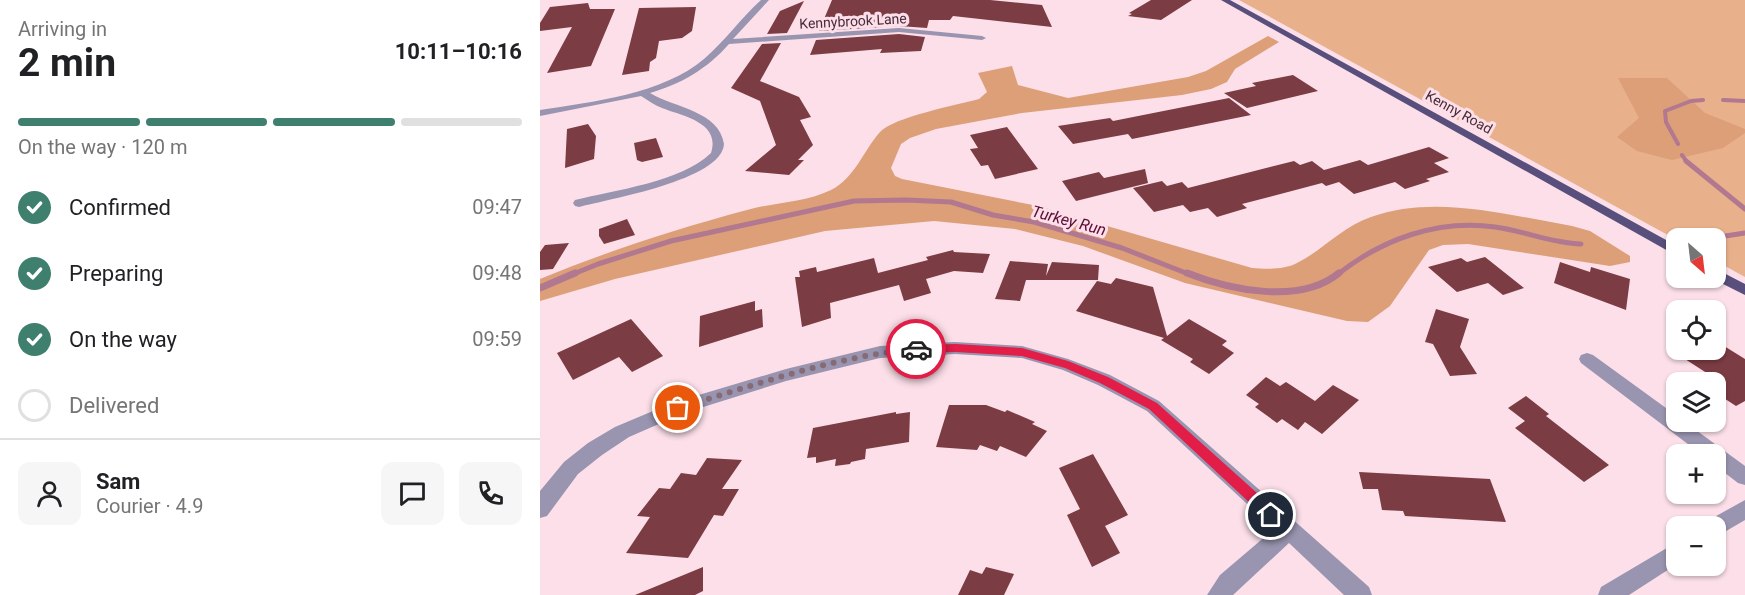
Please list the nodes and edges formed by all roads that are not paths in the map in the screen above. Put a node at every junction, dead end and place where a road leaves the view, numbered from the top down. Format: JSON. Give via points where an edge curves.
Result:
{"nodes":[{"id":1,"x":765,"y":0,"type":"edge"},
{"id":2,"x":1225,"y":0,"type":"edge"},
{"id":3,"x":982,"y":38,"type":"dead end"},
{"id":4,"x":725,"y":42,"type":"junction"},
{"id":5,"x":641,"y":92,"type":"junction"},
{"id":6,"x":540,"y":113,"type":"edge"},
{"id":7,"x":579,"y":203,"type":"dead end"},
{"id":8,"x":1666,"y":246,"type":"edge"},
{"id":9,"x":1726,"y":280,"type":"edge"},
{"id":10,"x":1745,"y":290,"type":"edge"},
{"id":11,"x":1587,"y":359,"type":"dead end"},
{"id":12,"x":1700,"y":444,"type":"edge"},
{"id":13,"x":1726,"y":463,"type":"edge"},
{"id":14,"x":1745,"y":477,"type":"edge"},
{"id":15,"x":540,"y":508,"type":"edge"},
{"id":16,"x":1745,"y":509,"type":"edge"},
{"id":17,"x":1726,"y":521,"type":"edge"},
{"id":18,"x":1288,"y":530,"type":"junction"},
{"id":19,"x":1666,"y":559,"type":"edge"},
{"id":20,"x":1218,"y":595,"type":"edge"},
{"id":21,"x":1361,"y":595,"type":"edge"},
{"id":22,"x":1610,"y":595,"type":"edge"}],
"edges":[{"from":1,"to":4,"type":"street","via":[[746,15]]},
{"from":2,"to":8,"type":"main road","name":"Kenny Road"},
{"from":3,"to":4,"type":"street","name":"Kennybrook Lane","via":[[899,30]]},
{"from":4,"to":5,"type":"street","via":[[695,71]]},
{"from":5,"to":6,"type":"street"},
{"from":5,"to":7,"type":"street","via":[[708,124],[716,135],[717,155],[673,177]]},
{"from":9,"to":10,"type":"main road"},
{"from":11,"to":12,"type":"street"},
{"from":13,"to":14,"type":"street"},
{"from":15,"to":18,"type":"street","via":[[571,468],[622,432],[678,408],[880,352],[956,348],[1022,352],[1068,365],[1153,406]]},
{"from":16,"to":17,"type":"street"},
{"from":18,"to":20,"type":"street"},
{"from":18,"to":21,"type":"street"},
{"from":19,"to":22,"type":"street"}]}
